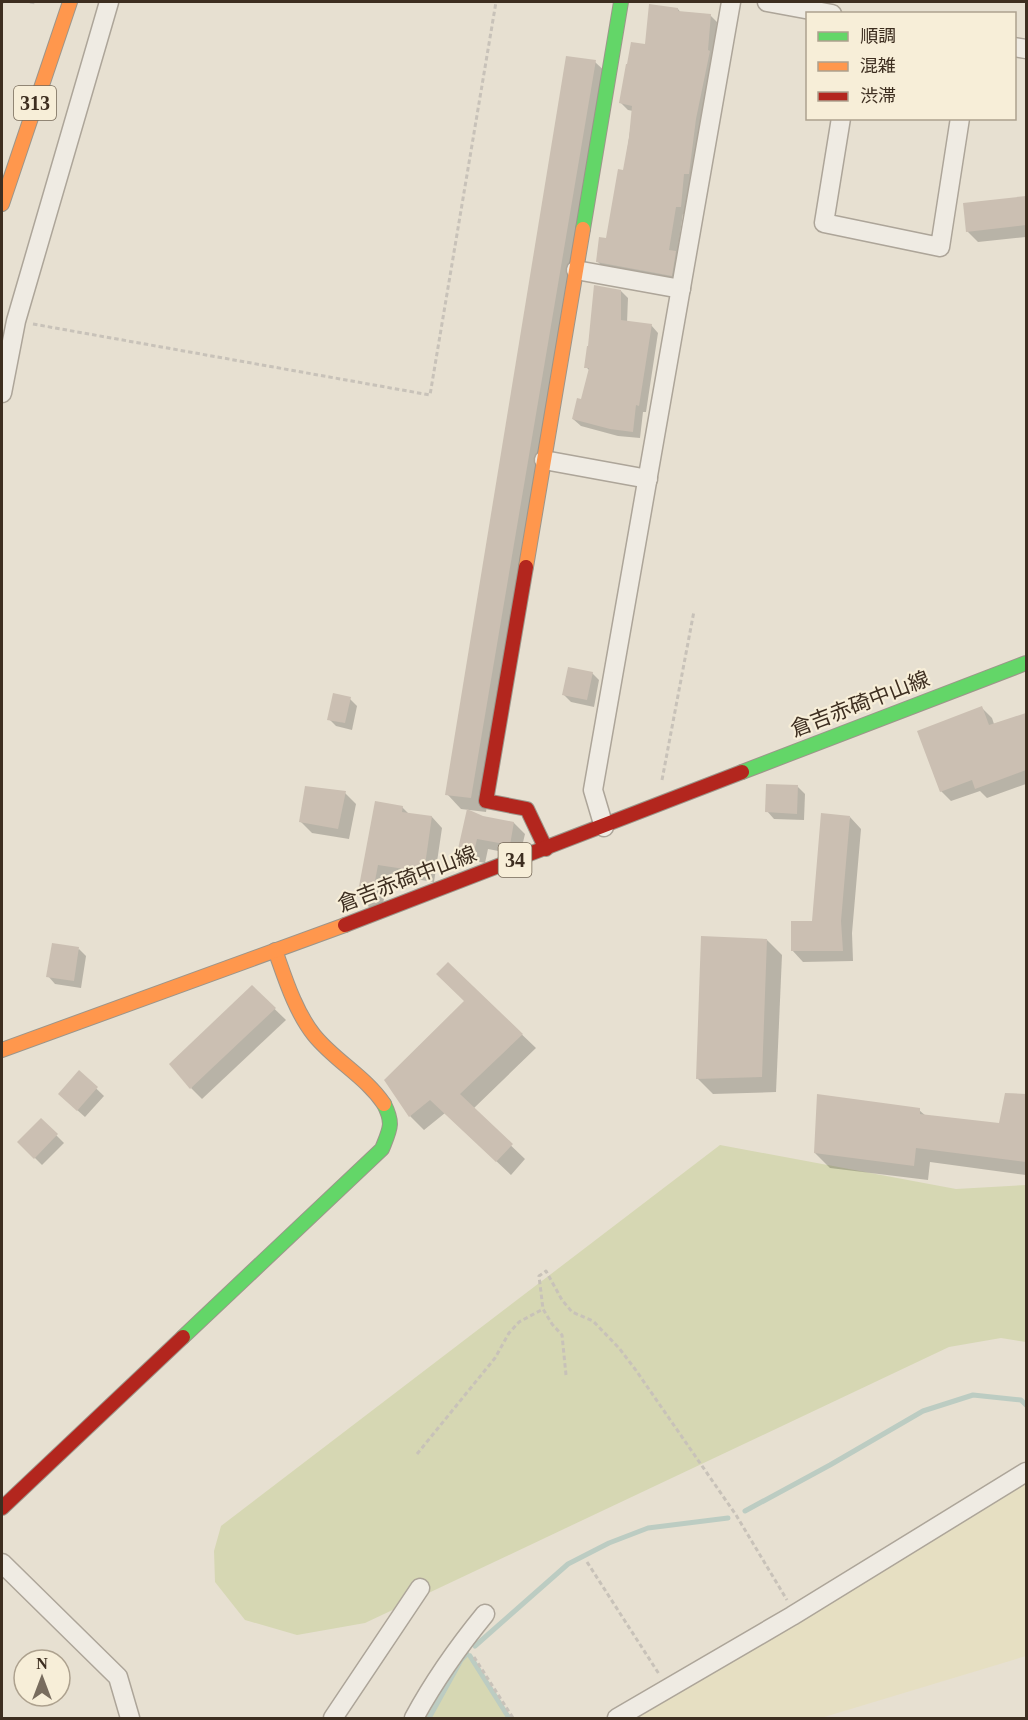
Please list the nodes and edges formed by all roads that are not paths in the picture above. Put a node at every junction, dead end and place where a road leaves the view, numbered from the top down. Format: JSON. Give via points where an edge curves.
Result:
{"nodes":[{"id":1,"x":70,"y":2,"type":"edge"},
{"id":2,"x":109,"y":2,"type":"edge"},
{"id":3,"x":621,"y":2,"type":"edge"},
{"id":4,"x":731,"y":2,"type":"edge"},
{"id":5,"x":767,"y":2,"type":"edge"},
{"id":6,"x":821,"y":12,"type":"edge"},
{"id":7,"x":841,"y":120,"type":"edge"},
{"id":8,"x":960,"y":120,"type":"edge"},
{"id":9,"x":2,"y":204,"type":"edge"},
{"id":10,"x":576,"y":270,"type":"junction"},
{"id":11,"x":681,"y":289,"type":"junction"},
{"id":12,"x":2,"y":393,"type":"edge"},
{"id":13,"x":543,"y":460,"type":"junction"},
{"id":14,"x":648,"y":479,"type":"junction"},
{"id":15,"x":1026,"y":663,"type":"edge"},
{"id":16,"x":604,"y":826,"type":"junction"},
{"id":17,"x":546,"y":849,"type":"junction"},
{"id":18,"x":275,"y":950,"type":"junction"},
{"id":19,"x":2,"y":1050,"type":"edge"},
{"id":20,"x":1026,"y":1472,"type":"edge"},
{"id":21,"x":2,"y":1508,"type":"edge"},
{"id":22,"x":2,"y":1563,"type":"edge"},
{"id":23,"x":420,"y":1588,"type":"dead end"},
{"id":24,"x":485,"y":1614,"type":"dead end"},
{"id":25,"x":130,"y":1719,"type":"edge"},
{"id":26,"x":333,"y":1719,"type":"edge"},
{"id":27,"x":414,"y":1719,"type":"edge"},
{"id":28,"x":617,"y":1719,"type":"edge"}],
"edges":[{"from":1,"to":9,"type":"main road","number":"313"},
{"from":2,"to":12,"type":"street","via":[[16,321]]},
{"from":3,"to":10,"type":"main road"},
{"from":4,"to":11,"type":"street"},
{"from":5,"to":6,"type":"street"},
{"from":7,"to":8,"type":"street","via":[[824,223],[940,247]]},
{"from":10,"to":11,"type":"street"},
{"from":10,"to":13,"type":"main road"},
{"from":11,"to":14,"type":"street"},
{"from":13,"to":14,"type":"street"},
{"from":13,"to":17,"type":"main road","via":[[486,801],[526,809]]},
{"from":14,"to":16,"type":"street","via":[[592,790]]},
{"from":15,"to":16,"type":"main road","name":"倉吉赤碕中山線","number":"34"},
{"from":16,"to":17,"type":"main road","name":"倉吉赤碕中山線","number":"34"},
{"from":17,"to":18,"type":"main road","name":"倉吉赤碕中山線","number":"34"},
{"from":18,"to":19,"type":"main road","name":"倉吉赤碕中山線","number":"34"},
{"from":18,"to":21,"type":"main road","via":[[289,988],[314,1034],[380,1098],[388,1111],[391,1128],[382,1149]]},
{"from":20,"to":28,"type":"street"},
{"from":22,"to":25,"type":"street","via":[[118,1677]]},
{"from":23,"to":26,"type":"street"},
{"from":24,"to":27,"type":"street","via":[[463,1640]]}]}
